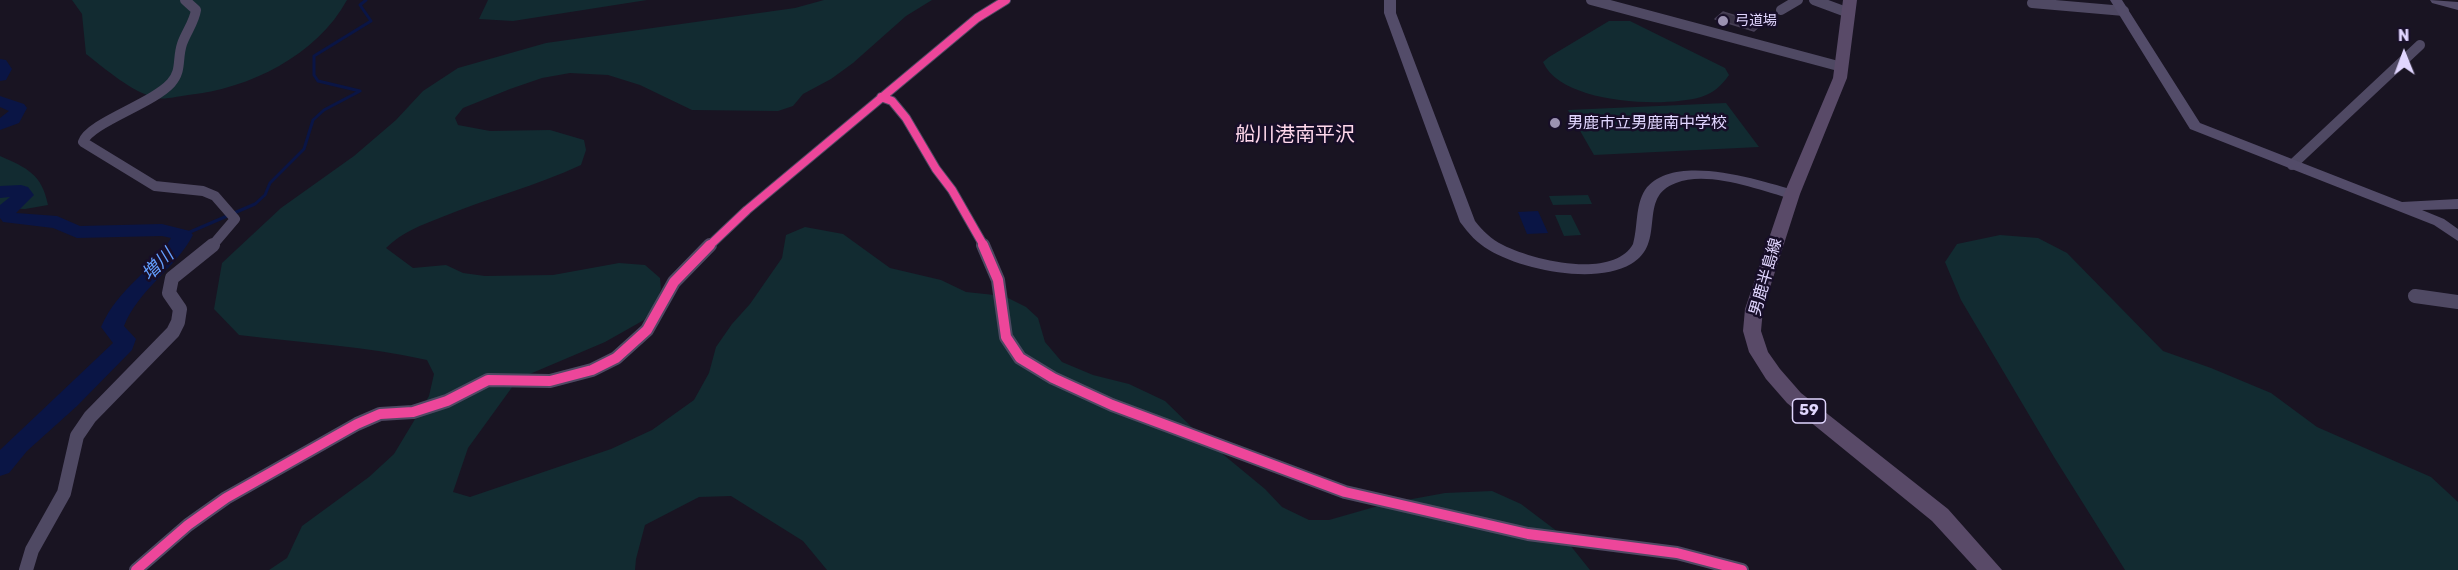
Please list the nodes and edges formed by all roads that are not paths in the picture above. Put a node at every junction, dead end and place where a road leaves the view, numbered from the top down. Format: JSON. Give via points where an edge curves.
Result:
{"nodes":[{"id":1,"x":185,"y":0,"type":"edge"},
{"id":2,"x":1006,"y":0,"type":"edge"},
{"id":3,"x":1390,"y":0,"type":"edge"},
{"id":4,"x":1591,"y":0,"type":"edge"},
{"id":5,"x":1798,"y":0,"type":"edge"},
{"id":6,"x":1814,"y":0,"type":"edge"},
{"id":7,"x":2116,"y":0,"type":"edge"},
{"id":8,"x":2436,"y":0,"type":"edge"},
{"id":9,"x":2032,"y":3,"type":"dead end"},
{"id":10,"x":1849,"y":6,"type":"edge"},
{"id":11,"x":2458,"y":6,"type":"edge"},
{"id":12,"x":1781,"y":10,"type":"dead end"},
{"id":13,"x":2124,"y":11,"type":"junction"},
{"id":14,"x":2420,"y":45,"type":"dead end"},
{"id":15,"x":1842,"y":67,"type":"junction"},
{"id":16,"x":881,"y":97,"type":"junction"},
{"id":17,"x":2292,"y":165,"type":"junction"},
{"id":18,"x":1792,"y":194,"type":"junction"},
{"id":19,"x":2458,"y":204,"type":"edge"},
{"id":20,"x":2398,"y":206,"type":"junction"},
{"id":21,"x":2458,"y":236,"type":"edge"},
{"id":22,"x":2415,"y":296,"type":"dead end"},
{"id":23,"x":2458,"y":302,"type":"edge"},
{"id":24,"x":26,"y":570,"type":"edge"},
{"id":25,"x":136,"y":570,"type":"edge"},
{"id":26,"x":1742,"y":570,"type":"edge"},
{"id":27,"x":1991,"y":570,"type":"edge"}],
"edges":[{"from":1,"to":24,"type":"street","via":[[196,10],[194,24],[181,46],[182,64],[177,76],[152,98],[92,130],[83,142],[155,186],[215,196],[235,219],[217,242],[172,278],[169,293],[180,309],[173,332],[90,417],[77,436],[64,493],[32,550]]},
{"from":2,"to":16,"type":"street","via":[[977,18]]},
{"from":3,"to":18,"type":"street","via":[[1390,13],[1468,222],[1483,239],[1508,254],[1532,263],[1582,269],[1616,264],[1637,252],[1644,239],[1650,193],[1659,184],[1681,176],[1710,175]]},
{"from":4,"to":15,"type":"street"},
{"from":5,"to":12,"type":"street"},
{"from":6,"to":10,"type":"street"},
{"from":7,"to":13,"type":"street"},
{"from":8,"to":11,"type":"street"},
{"from":9,"to":13,"type":"street"},
{"from":10,"to":15,"type":"main road","name":"男鹿半島線","number":"59"},
{"from":13,"to":17,"type":"street","via":[[2195,126]]},
{"from":14,"to":17,"type":"street"},
{"from":15,"to":18,"type":"main road","name":"男鹿半島線","number":"59"},
{"from":16,"to":25,"type":"street","via":[[747,210],[692,262],[674,282],[647,330],[616,358],[591,370],[550,381],[488,380],[421,410],[380,414],[357,424],[226,498]]},
{"from":16,"to":26,"type":"street","via":[[892,101],[906,118],[985,249],[998,280],[1006,337],[1020,358],[1053,378],[1112,405],[1345,492],[1528,534],[1677,554]]},
{"from":17,"to":20,"type":"street"},
{"from":18,"to":27,"type":"main road","name":"男鹿半島線","number":"59","via":[[1754,309],[1752,331],[1760,352],[1794,398],[1940,515]]},
{"from":19,"to":20,"type":"street"},
{"from":20,"to":21,"type":"street","via":[[2439,222]]},
{"from":22,"to":23,"type":"street"}]}
